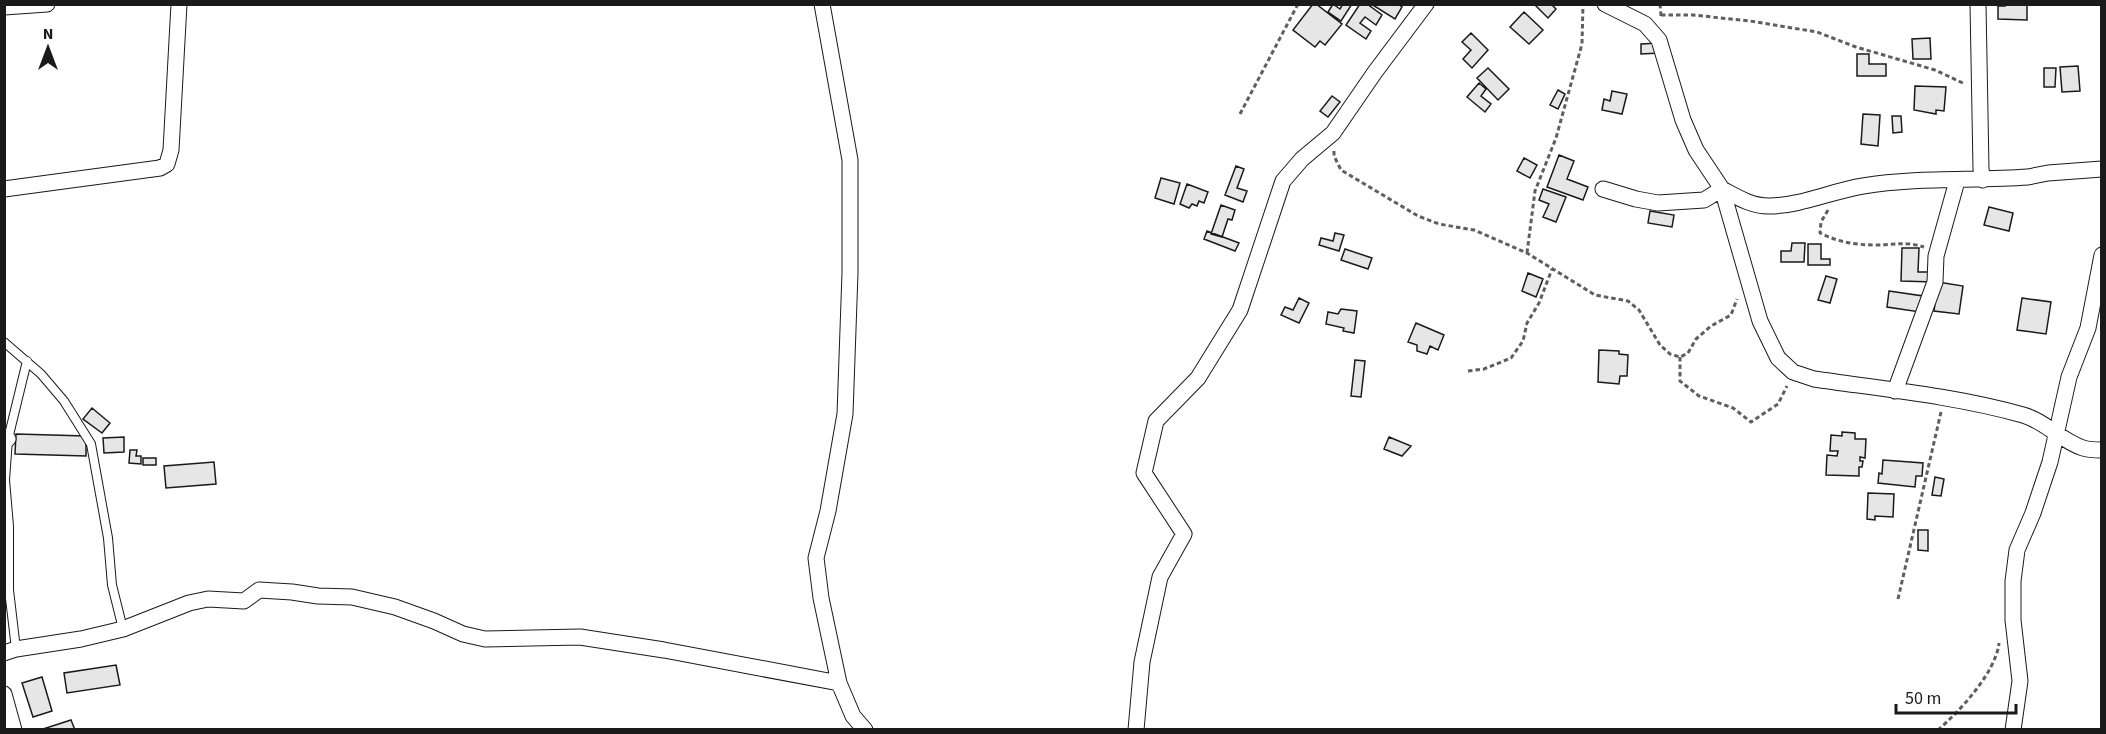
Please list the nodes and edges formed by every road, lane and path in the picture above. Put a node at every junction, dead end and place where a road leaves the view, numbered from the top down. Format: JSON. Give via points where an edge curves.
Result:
{"nodes":[{"id":1,"x":47,"y":4,"type":"edge"},
{"id":2,"x":179,"y":4,"type":"edge"},
{"id":3,"x":822,"y":4,"type":"edge"},
{"id":4,"x":1298,"y":4,"type":"edge"},
{"id":5,"x":1426,"y":4,"type":"edge"},
{"id":6,"x":1583,"y":4,"type":"edge"},
{"id":7,"x":1605,"y":4,"type":"edge"},
{"id":8,"x":1978,"y":4,"type":"edge"},
{"id":9,"x":5,"y":8,"type":"edge"},
{"id":10,"x":1661,"y":15,"type":"dead end"},
{"id":11,"x":1980,"y":91,"type":"junction"},
{"id":12,"x":1240,"y":114,"type":"dead end"},
{"id":13,"x":1333,"y":133,"type":"junction"},
{"id":14,"x":2102,"y":169,"type":"edge"},
{"id":15,"x":1983,"y":180,"type":"junction"},
{"id":16,"x":1957,"y":181,"type":"junction"},
{"id":17,"x":4,"y":189,"type":"edge"},
{"id":18,"x":1603,"y":189,"type":"dead end"},
{"id":19,"x":1722,"y":189,"type":"junction"},
{"id":20,"x":1829,"y":193,"type":"junction"},
{"id":21,"x":1937,"y":251,"type":"junction"},
{"id":22,"x":1527,"y":254,"type":"junction"},
{"id":23,"x":2102,"y":255,"type":"edge"},
{"id":24,"x":1552,"y":268,"type":"junction"},
{"id":25,"x":1745,"y":268,"type":"junction"},
{"id":26,"x":2095,"y":330,"type":"edge"},
{"id":27,"x":4,"y":342,"type":"edge"},
{"id":28,"x":1680,"y":357,"type":"junction"},
{"id":29,"x":27,"y":361,"type":"junction"},
{"id":30,"x":1468,"y":371,"type":"dead end"},
{"id":31,"x":1799,"y":375,"type":"junction"},
{"id":32,"x":1895,"y":391,"type":"junction"},
{"id":33,"x":1944,"y":398,"type":"junction"},
{"id":34,"x":2057,"y":434,"type":"junction"},
{"id":35,"x":6,"y":439,"type":"edge"},
{"id":36,"x":2102,"y":450,"type":"edge"},
{"id":37,"x":1898,"y":599,"type":"dead end"},
{"id":38,"x":123,"y":629,"type":"junction"},
{"id":39,"x":1999,"y":639,"type":"dead end"},
{"id":40,"x":10,"y":651,"type":"edge"},
{"id":41,"x":839,"y":683,"type":"junction"},
{"id":42,"x":4,"y":694,"type":"edge"},
{"id":43,"x":14,"y":729,"type":"edge"},
{"id":44,"x":865,"y":729,"type":"edge"},
{"id":45,"x":1136,"y":729,"type":"edge"},
{"id":46,"x":1938,"y":729,"type":"edge"},
{"id":47,"x":2013,"y":729,"type":"edge"}],
"edges":[{"from":1,"to":9,"type":"street"},
{"from":2,"to":17,"type":"street","via":[[167,164]]},
{"from":3,"to":41,"type":"street","via":[[850,160],[845,414],[816,558]]},
{"from":4,"to":12,"type":"path"},
{"from":5,"to":13,"type":"street"},
{"from":6,"to":22,"type":"path","via":[[1582,44],[1556,138],[1535,191]]},
{"from":7,"to":19,"type":"street","via":[[1645,24],[1659,40],[1683,120],[1696,150]]},
{"from":8,"to":11,"type":"street"},
{"from":10,"to":11,"type":"path","via":[[1750,21],[1817,32],[1935,70]]},
{"from":11,"to":15,"type":"street"},
{"from":13,"to":22,"type":"path","via":[[1334,156],[1341,170],[1418,216],[1474,230]]},
{"from":13,"to":45,"type":"street","via":[[1282,181],[1240,310],[1198,378],[1156,421],[1144,473],[1184,534],[1160,577],[1142,662]]},
{"from":14,"to":15,"type":"street"},
{"from":15,"to":16,"type":"street"},
{"from":16,"to":20,"type":"street","via":[[1899,181]]},
{"from":16,"to":21,"type":"street"},
{"from":18,"to":19,"type":"street","via":[[1658,203],[1704,200]]},
{"from":19,"to":20,"type":"street","via":[[1751,204],[1770,206]]},
{"from":19,"to":25,"type":"street"},
{"from":20,"to":21,"type":"path","via":[[1831,205],[1820,232],[1825,236],[1850,244],[1908,242]]},
{"from":21,"to":32,"type":"street","via":[[1935,282]]},
{"from":22,"to":24,"type":"path"},
{"from":23,"to":26,"type":"street"},
{"from":24,"to":28,"type":"path","via":[[1595,295],[1628,301],[1639,310],[1660,345]]},
{"from":24,"to":30,"type":"path","via":[[1523,341],[1511,358]]},
{"from":25,"to":28,"type":"path","via":[[1731,315],[1711,326]]},
{"from":25,"to":31,"type":"street","via":[[1760,321],[1778,358]]},
{"from":26,"to":34,"type":"street","via":[[2069,377]]},
{"from":27,"to":29,"type":"lane"},
{"from":28,"to":31,"type":"path","via":[[1680,381],[1699,396],[1733,408],[1751,422],[1778,404],[1786,387]]},
{"from":29,"to":35,"type":"lane"},
{"from":29,"to":38,"type":"lane","via":[[64,401],[91,444],[112,585]]},
{"from":31,"to":32,"type":"street"},
{"from":32,"to":33,"type":"street"},
{"from":33,"to":34,"type":"street","via":[[2035,419]]},
{"from":33,"to":37,"type":"path"},
{"from":34,"to":36,"type":"street","via":[[2084,448]]},
{"from":34,"to":47,"type":"street","via":[[2037,503],[2017,550],[2013,620],[2020,681]]},
{"from":35,"to":40,"type":"lane"},
{"from":38,"to":40,"type":"street"},
{"from":38,"to":41,"type":"street","via":[[189,603],[208,599],[244,602],[259,590],[292,592],[352,597],[395,607],[485,639],[580,637]]},
{"from":39,"to":46,"type":"path","via":[[1998,650],[1982,681],[1961,710]]},
{"from":41,"to":44,"type":"street","via":[[853,716]]},
{"from":42,"to":43,"type":"street"}]}
